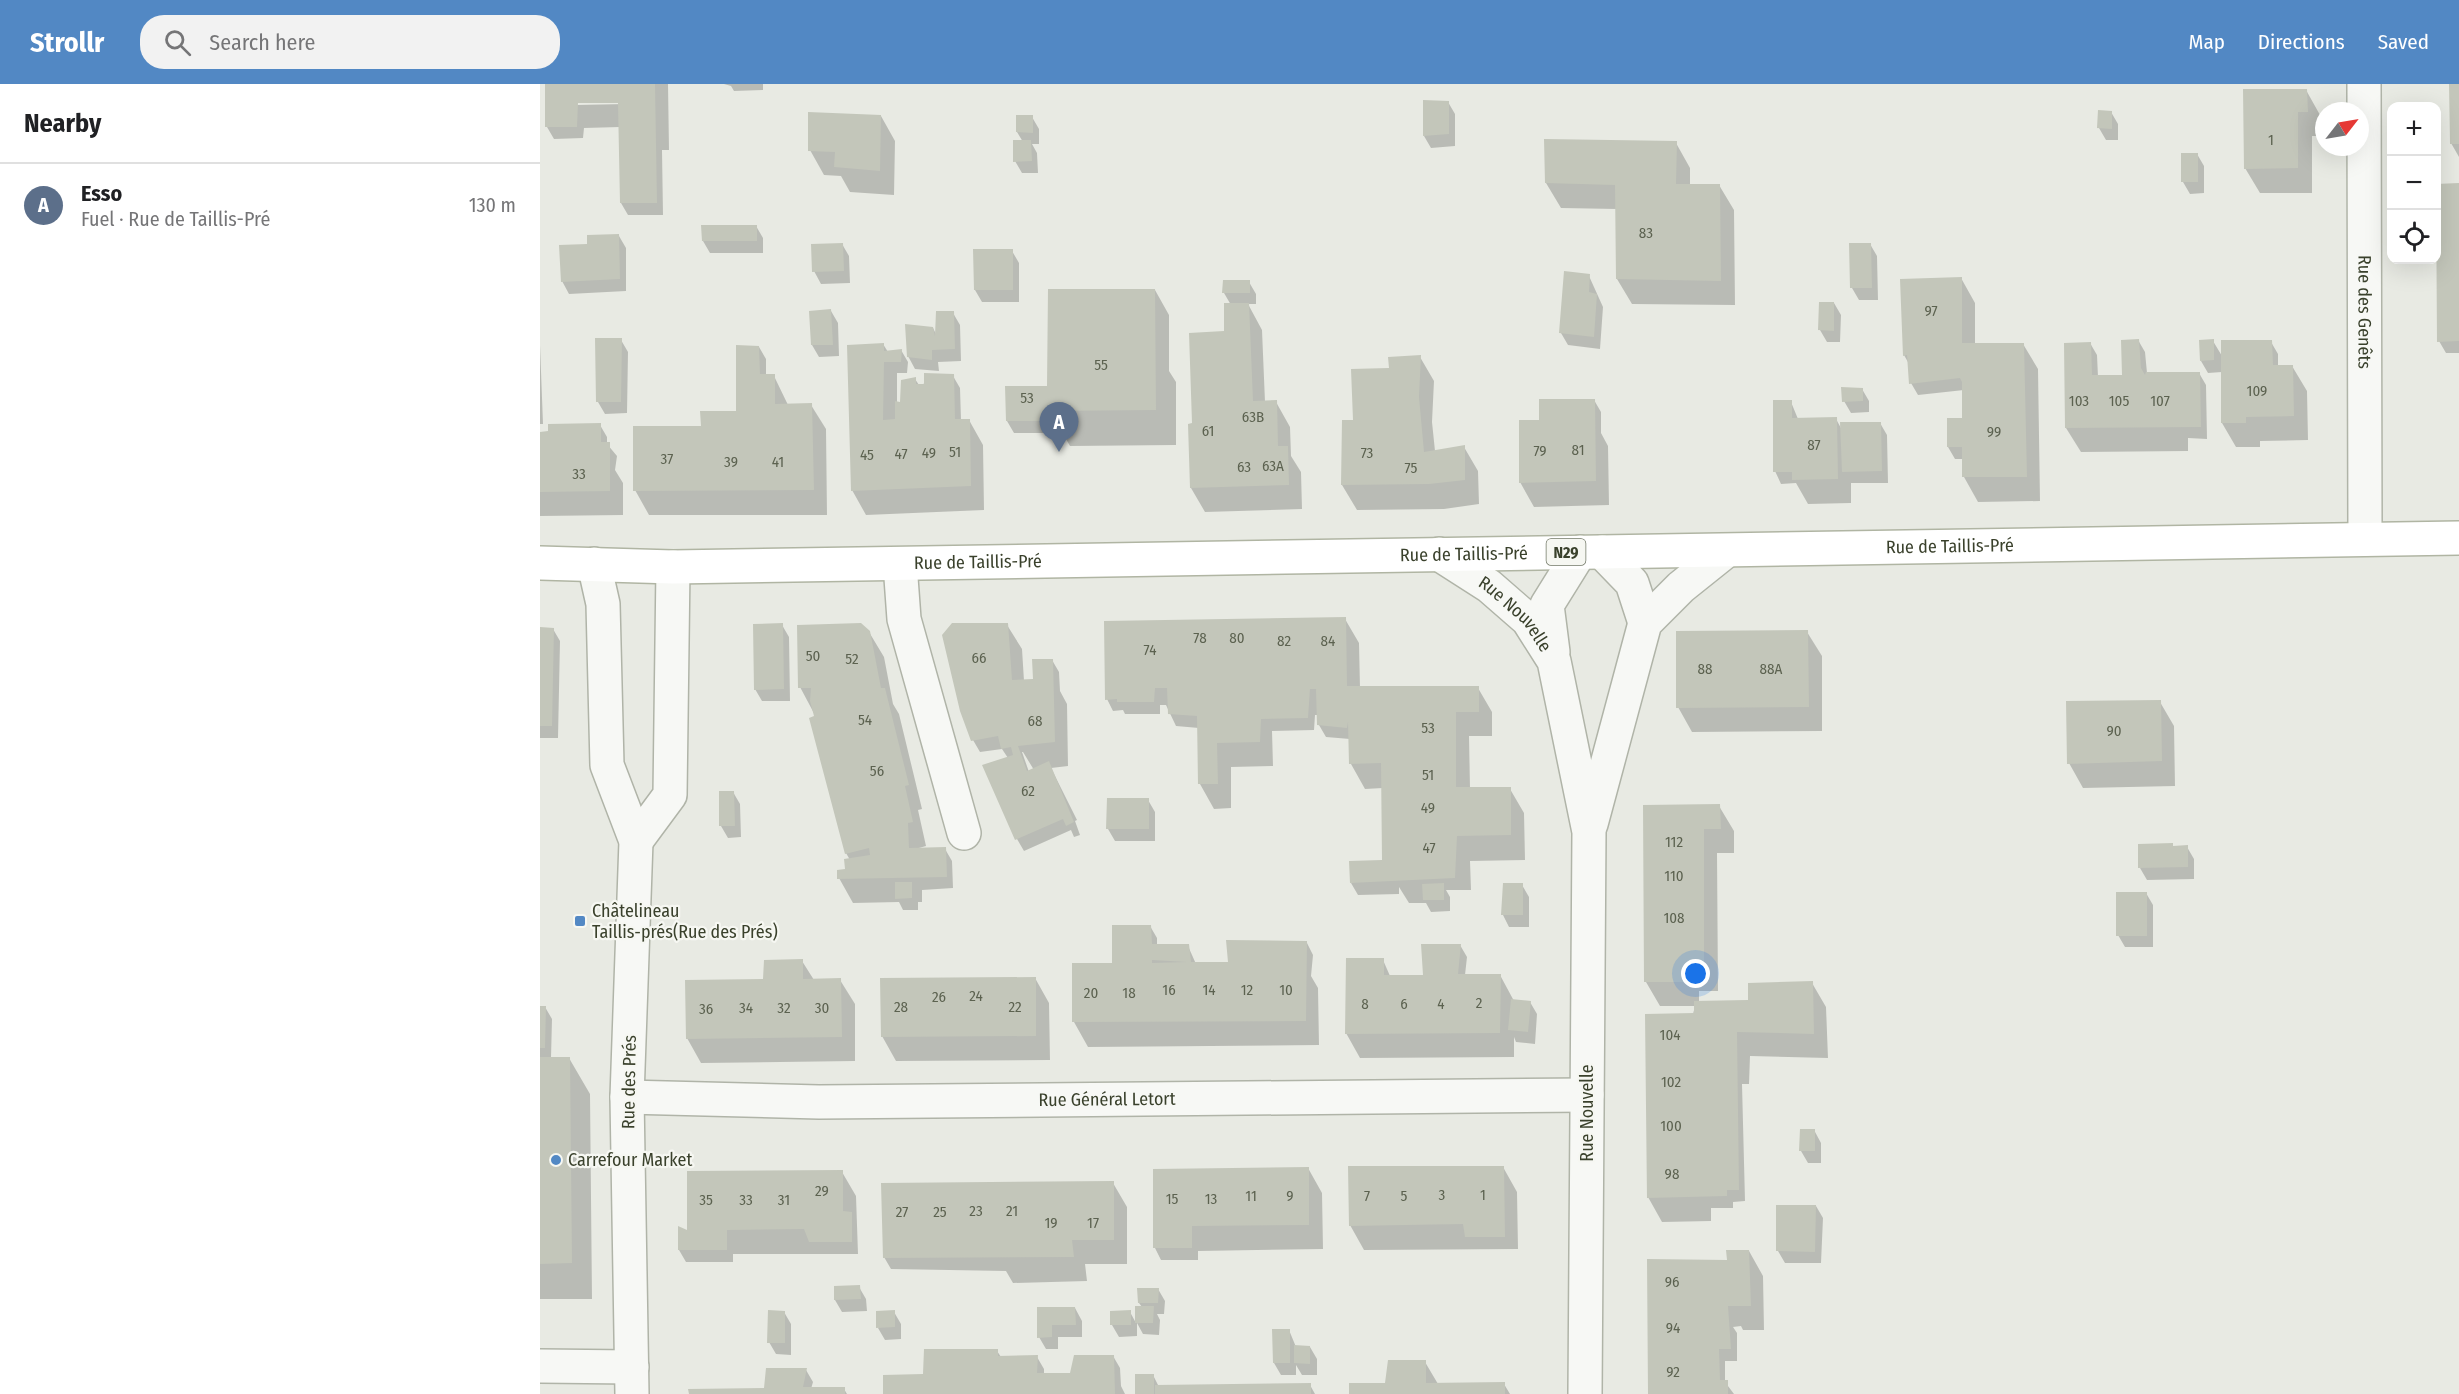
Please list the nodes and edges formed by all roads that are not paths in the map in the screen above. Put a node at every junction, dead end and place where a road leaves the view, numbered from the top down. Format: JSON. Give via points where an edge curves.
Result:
{"nodes":[{"id":1,"x":2364,"y":84,"type":"edge"},
{"id":2,"x":2459,"y":538,"type":"edge"},
{"id":3,"x":2365,"y":539,"type":"junction"},
{"id":4,"x":1726,"y":551,"type":"junction"},
{"id":5,"x":1591,"y":552,"type":"junction"},
{"id":6,"x":1439,"y":554,"type":"junction"},
{"id":7,"x":540,"y":563,"type":"edge"},
{"id":8,"x":594,"y":564,"type":"junction"},
{"id":9,"x":900,"y":564,"type":"junction"},
{"id":10,"x":673,"y":567,"type":"junction"},
{"id":11,"x":1645,"y":623,"type":"junction"},
{"id":12,"x":1554,"y":661,"type":"junction"},
{"id":13,"x":1589,"y":832,"type":"junction"},
{"id":14,"x":964,"y":833,"type":"dead end"},
{"id":15,"x":636,"y":841,"type":"junction"},
{"id":16,"x":1587,"y":1095,"type":"junction"},
{"id":17,"x":627,"y":1097,"type":"junction"},
{"id":18,"x":540,"y":1366,"type":"edge"},
{"id":19,"x":632,"y":1380,"type":"edge"},
{"id":20,"x":1585,"y":1394,"type":"edge"}],
"edges":[{"from":1,"to":3,"type":"street","name":"Rue des Genêts"},
{"from":2,"to":3,"type":"main road","name":"Rue de Taillis-Pré","number":"N29"},
{"from":3,"to":4,"type":"main road","name":"Rue de Taillis-Pré","number":"N29"},
{"from":4,"to":5,"type":"main road","name":"Rue de Taillis-Pré","number":"N29"},
{"from":4,"to":11,"type":"street"},
{"from":5,"to":6,"type":"main road","name":"Rue de Taillis-Pré","number":"N29"},
{"from":5,"to":11,"type":"street","via":[[1632,583]]},
{"from":5,"to":12,"type":"street","name":"Rue Nouvelle","via":[[1547,605]]},
{"from":6,"to":9,"type":"main road","name":"Rue de Taillis-Pré","number":"N29"},
{"from":6,"to":12,"type":"street","name":"Rue Nouvelle","via":[[1489,586],[1528,620]]},
{"from":7,"to":8,"type":"main road","name":"Rue de Taillis-Pré","number":"N29"},
{"from":8,"to":10,"type":"main road","name":"Rue de Taillis-Pré","number":"N29"},
{"from":8,"to":15,"type":"street","via":[[603,604],[607,765]]},
{"from":9,"to":10,"type":"main road","name":"Rue de Taillis-Pré","number":"N29"},
{"from":9,"to":14,"type":"street","via":[[904,620]]},
{"from":10,"to":15,"type":"street","via":[[670,795]]},
{"from":11,"to":13,"type":"street","name":"Rue Nouvelle"},
{"from":12,"to":13,"type":"street","name":"Rue Nouvelle"},
{"from":13,"to":16,"type":"street","name":"Rue Nouvelle"},
{"from":15,"to":17,"type":"street","name":"Rue des Prés"},
{"from":16,"to":17,"type":"street","name":"Rue Général Letort","via":[[819,1102]]},
{"from":16,"to":20,"type":"street","name":"Rue Nouvelle"},
{"from":17,"to":19,"type":"street","name":"Rue des Prés"},
{"from":18,"to":19,"type":"street"}]}
